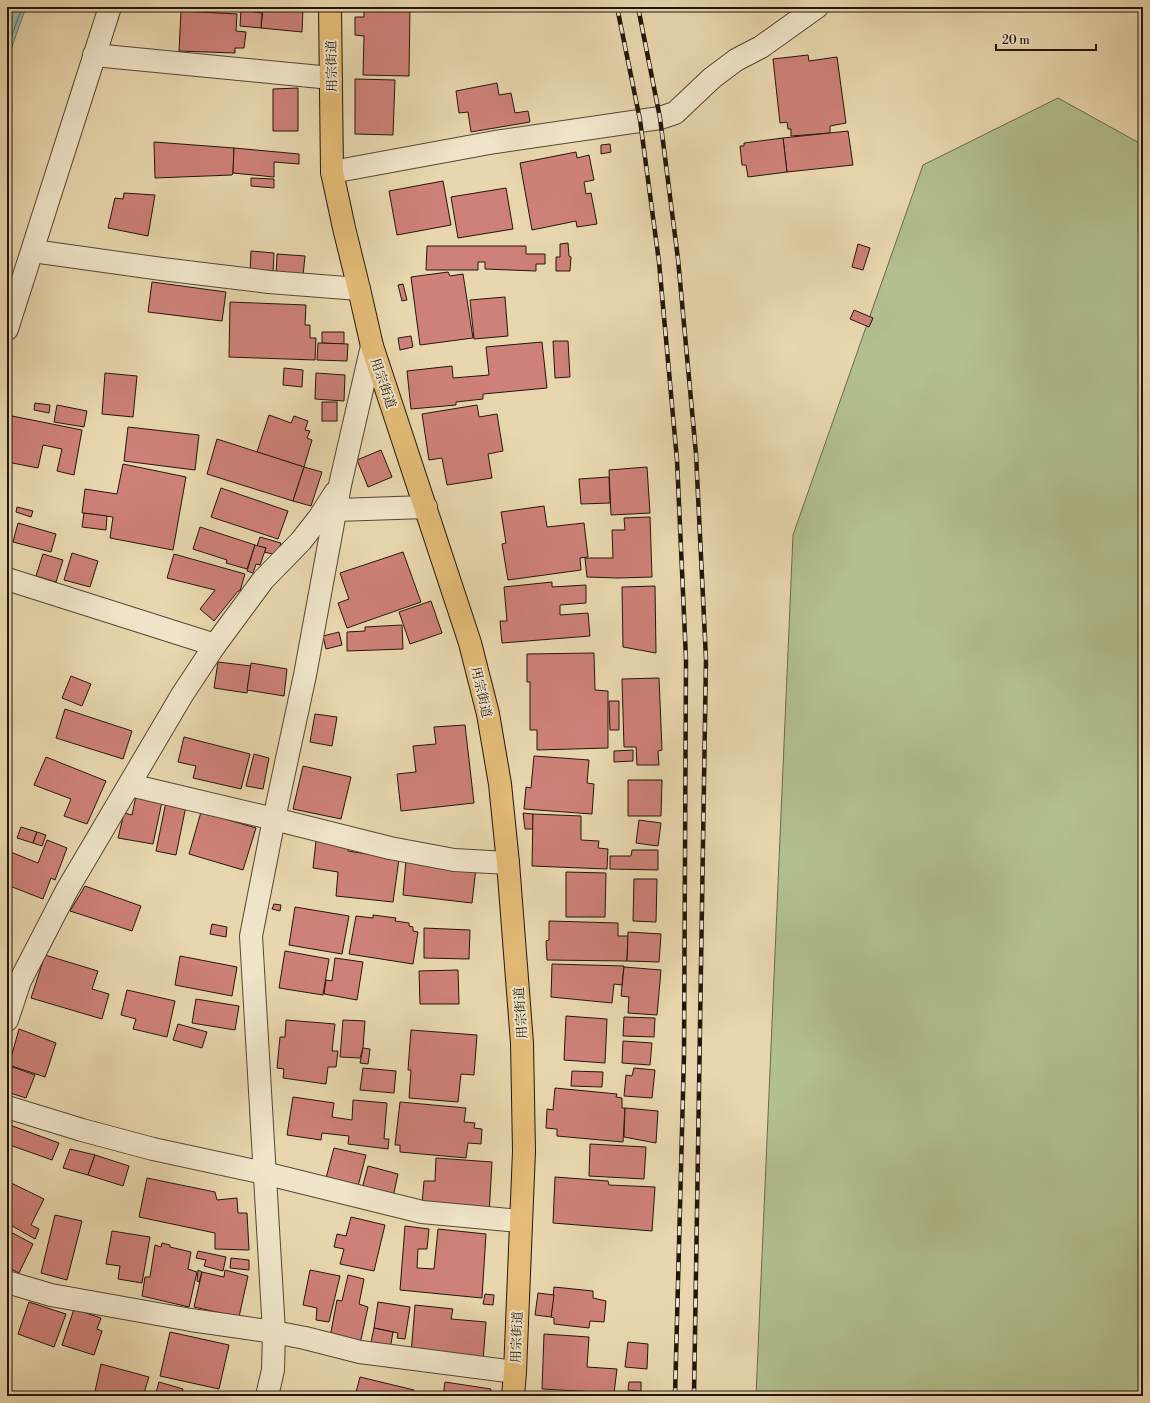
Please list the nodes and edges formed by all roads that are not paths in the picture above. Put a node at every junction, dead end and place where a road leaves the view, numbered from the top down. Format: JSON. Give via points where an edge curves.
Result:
{"nodes":[{"id":1,"x":110,"y":7,"type":"edge"},
{"id":2,"x":330,"y":7,"type":"edge"},
{"id":3,"x":817,"y":7,"type":"edge"},
{"id":4,"x":94,"y":55,"type":"junction"},
{"id":5,"x":331,"y":78,"type":"junction"},
{"id":6,"x":332,"y":172,"type":"junction"},
{"id":7,"x":32,"y":251,"type":"junction"},
{"id":8,"x":359,"y":289,"type":"junction"},
{"id":9,"x":7,"y":329,"type":"edge"},
{"id":10,"x":372,"y":346,"type":"junction"},
{"id":11,"x":340,"y":485,"type":"junction"},
{"id":12,"x":426,"y":507,"type":"junction"},
{"id":13,"x":336,"y":510,"type":"junction"},
{"id":14,"x":7,"y":580,"type":"edge"},
{"id":15,"x":215,"y":645,"type":"junction"},
{"id":16,"x":130,"y":785,"type":"junction"},
{"id":17,"x":274,"y":819,"type":"junction"},
{"id":18,"x":508,"y":863,"type":"junction"},
{"id":19,"x":7,"y":1020,"type":"edge"},
{"id":20,"x":7,"y":1107,"type":"edge"},
{"id":21,"x":264,"y":1173,"type":"junction"},
{"id":22,"x":520,"y":1221,"type":"junction"},
{"id":23,"x":7,"y":1282,"type":"edge"},
{"id":24,"x":274,"y":1332,"type":"junction"},
{"id":25,"x":515,"y":1372,"type":"junction"},
{"id":26,"x":267,"y":1396,"type":"edge"},
{"id":27,"x":513,"y":1396,"type":"edge"}],
"edges":[{"from":1,"to":4,"type":"street"},
{"from":2,"to":5,"type":"main road","name":"用宗街道"},
{"from":3,"to":6,"type":"street","via":[[761,47],[730,64],[675,113],[660,118],[495,142]]},
{"from":4,"to":5,"type":"street"},
{"from":4,"to":7,"type":"street"},
{"from":5,"to":6,"type":"main road","name":"用宗街道"},
{"from":6,"to":8,"type":"main road","name":"用宗街道"},
{"from":7,"to":8,"type":"street","via":[[269,282]]},
{"from":7,"to":9,"type":"street"},
{"from":8,"to":10,"type":"main road","name":"用宗街道"},
{"from":10,"to":11,"type":"street"},
{"from":10,"to":12,"type":"main road","name":"用宗街道"},
{"from":11,"to":13,"type":"street"},
{"from":11,"to":15,"type":"street","via":[[310,530],[263,580]]},
{"from":12,"to":13,"type":"street"},
{"from":12,"to":18,"type":"main road","name":"用宗街道","via":[[470,643],[488,714],[500,784]]},
{"from":13,"to":17,"type":"street","via":[[305,675]]},
{"from":14,"to":15,"type":"street"},
{"from":15,"to":16,"type":"street","via":[[182,695]]},
{"from":16,"to":17,"type":"street"},
{"from":16,"to":19,"type":"street","via":[[66,890],[20,981]]},
{"from":17,"to":18,"type":"street","via":[[390,848],[454,860]]},
{"from":17,"to":21,"type":"street","via":[[251,936]]},
{"from":18,"to":22,"type":"main road","name":"用宗街道","via":[[522,1043],[524,1151]]},
{"from":20,"to":21,"type":"street","via":[[146,1147]]},
{"from":21,"to":22,"type":"street","via":[[422,1212]]},
{"from":21,"to":24,"type":"street"},
{"from":22,"to":25,"type":"main road","name":"用宗街道"},
{"from":23,"to":24,"type":"street","via":[[51,1295]]},
{"from":24,"to":25,"type":"street","via":[[360,1352]]},
{"from":24,"to":26,"type":"street","via":[[273,1370]]},
{"from":25,"to":27,"type":"main road","name":"用宗街道"}]}
